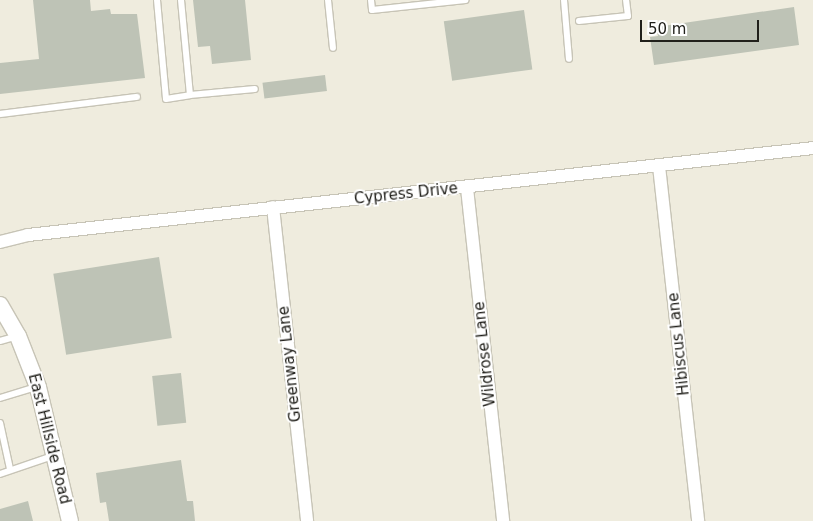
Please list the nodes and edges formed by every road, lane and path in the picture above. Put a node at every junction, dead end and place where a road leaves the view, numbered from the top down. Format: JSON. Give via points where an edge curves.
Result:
{"nodes":[{"id":1,"x":157,"y":0,"type":"edge"},
{"id":2,"x":181,"y":0,"type":"edge"},
{"id":3,"x":328,"y":0,"type":"edge"},
{"id":4,"x":371,"y":0,"type":"edge"},
{"id":5,"x":465,"y":0,"type":"edge"},
{"id":6,"x":564,"y":0,"type":"edge"},
{"id":7,"x":626,"y":0,"type":"edge"},
{"id":8,"x":579,"y":21,"type":"dead end"},
{"id":9,"x":333,"y":48,"type":"dead end"},
{"id":10,"x":569,"y":59,"type":"dead end"},
{"id":11,"x":255,"y":89,"type":"dead end"},
{"id":12,"x":190,"y":95,"type":"junction"},
{"id":13,"x":137,"y":97,"type":"dead end"},
{"id":14,"x":0,"y":114,"type":"edge"},
{"id":15,"x":813,"y":148,"type":"edge"},
{"id":16,"x":659,"y":166,"type":"junction"},
{"id":17,"x":467,"y":188,"type":"junction"},
{"id":18,"x":273,"y":208,"type":"junction"},
{"id":19,"x":0,"y":242,"type":"edge"},
{"id":20,"x":0,"y":304,"type":"edge"},
{"id":21,"x":18,"y":336,"type":"junction"},
{"id":22,"x":0,"y":341,"type":"edge"},
{"id":23,"x":38,"y":387,"type":"junction"},
{"id":24,"x":0,"y":398,"type":"edge"},
{"id":25,"x":0,"y":423,"type":"edge"},
{"id":26,"x":54,"y":456,"type":"junction"},
{"id":27,"x":10,"y":469,"type":"junction"},
{"id":28,"x":0,"y":474,"type":"edge"},
{"id":29,"x":70,"y":521,"type":"edge"},
{"id":30,"x":307,"y":521,"type":"edge"},
{"id":31,"x":503,"y":521,"type":"edge"},
{"id":32,"x":698,"y":521,"type":"edge"}],
"edges":[{"from":1,"to":12,"type":"lane","via":[[166,99]]},
{"from":2,"to":12,"type":"lane"},
{"from":3,"to":9,"type":"lane"},
{"from":4,"to":5,"type":"lane","via":[[372,10]]},
{"from":6,"to":10,"type":"lane"},
{"from":7,"to":8,"type":"lane","via":[[628,16]]},
{"from":11,"to":12,"type":"lane"},
{"from":13,"to":14,"type":"lane"},
{"from":15,"to":16,"type":"street","name":"Cypress Drive"},
{"from":16,"to":17,"type":"street","name":"Cypress Drive"},
{"from":16,"to":32,"type":"street","name":"Hibiscus Lane"},
{"from":17,"to":18,"type":"street","name":"Cypress Drive"},
{"from":17,"to":31,"type":"street","name":"Wildrose Lane"},
{"from":18,"to":19,"type":"street","name":"Cypress Drive","via":[[28,235]]},
{"from":18,"to":30,"type":"street","name":"Greenway Lane"},
{"from":20,"to":21,"type":"street","name":"East Hillside Road"},
{"from":21,"to":22,"type":"lane"},
{"from":21,"to":23,"type":"street","name":"East Hillside Road"},
{"from":23,"to":24,"type":"lane"},
{"from":23,"to":26,"type":"street","name":"East Hillside Road"},
{"from":25,"to":27,"type":"lane"},
{"from":26,"to":27,"type":"lane"},
{"from":26,"to":29,"type":"street","name":"East Hillside Road"},
{"from":27,"to":28,"type":"lane"}]}
